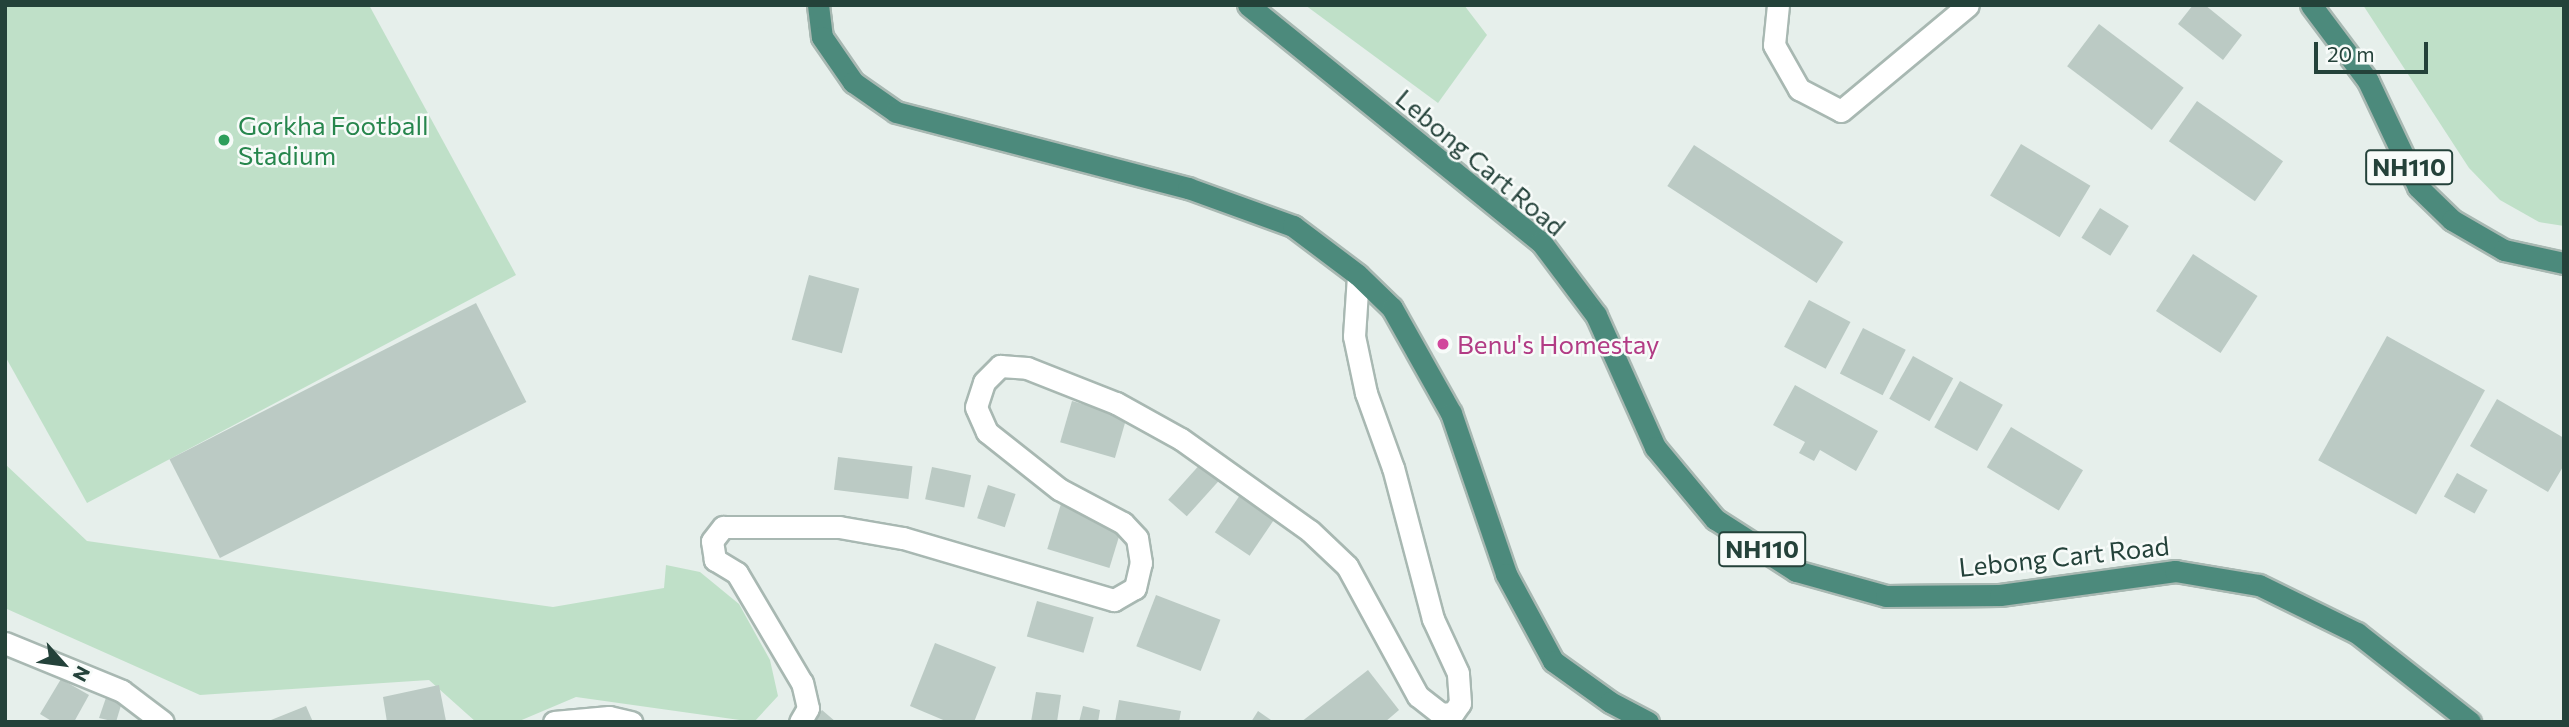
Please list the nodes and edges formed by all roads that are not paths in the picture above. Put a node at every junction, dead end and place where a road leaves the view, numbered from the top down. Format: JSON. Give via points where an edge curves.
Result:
{"nodes":[{"id":1,"x":818,"y":5,"type":"edge"},
{"id":2,"x":1248,"y":5,"type":"edge"},
{"id":3,"x":1778,"y":5,"type":"edge"},
{"id":4,"x":1968,"y":5,"type":"edge"},
{"id":5,"x":2311,"y":5,"type":"edge"},
{"id":6,"x":2564,"y":263,"type":"edge"},
{"id":7,"x":1358,"y":275,"type":"junction"},
{"id":8,"x":5,"y":643,"type":"edge"},
{"id":9,"x":1455,"y":717,"type":"edge"},
{"id":10,"x":163,"y":722,"type":"edge"},
{"id":11,"x":554,"y":722,"type":"edge"},
{"id":12,"x":631,"y":722,"type":"edge"},
{"id":13,"x":800,"y":722,"type":"edge"},
{"id":14,"x":1648,"y":722,"type":"edge"},
{"id":15,"x":2470,"y":722,"type":"edge"}],
"edges":[{"from":1,"to":7,"type":"highway","via":[[822,37],[853,82],[896,112],[1188,188],[1293,226]]},
{"from":2,"to":15,"type":"highway","name":"Lebong Cart Road","number":"NH110","via":[[1541,242],[1597,316],[1655,447],[1715,519],[1796,570],[1886,596],[2000,596],[2175,571],[2259,585],[2357,633]]},
{"from":3,"to":4,"type":"street","via":[[1774,45],[1798,89],[1840,111]]},
{"from":5,"to":6,"type":"highway","number":"NH110","via":[[2368,81],[2418,187],[2452,219],[2504,250]]},
{"from":7,"to":9,"type":"street","via":[[1354,336],[1366,393],[1393,468],[1433,619],[1458,673],[1460,703]]},
{"from":7,"to":14,"type":"highway","via":[[1392,308],[1451,413],[1506,574],[1553,661],[1610,702]]},
{"from":8,"to":10,"type":"street","via":[[122,691]]},
{"from":9,"to":13,"type":"street","via":[[1441,714],[1418,696],[1347,566],[1310,531],[1181,439],[1116,403],[1027,368],[1000,366],[984,382],[976,407],[987,432],[1059,489],[1123,523],[1137,538],[1141,562],[1135,588],[1114,600],[903,538],[839,527],[723,527],[712,541],[715,560],[737,573],[802,683],[808,708]]},
{"from":11,"to":12,"type":"street","via":[[609,717]]}]}
